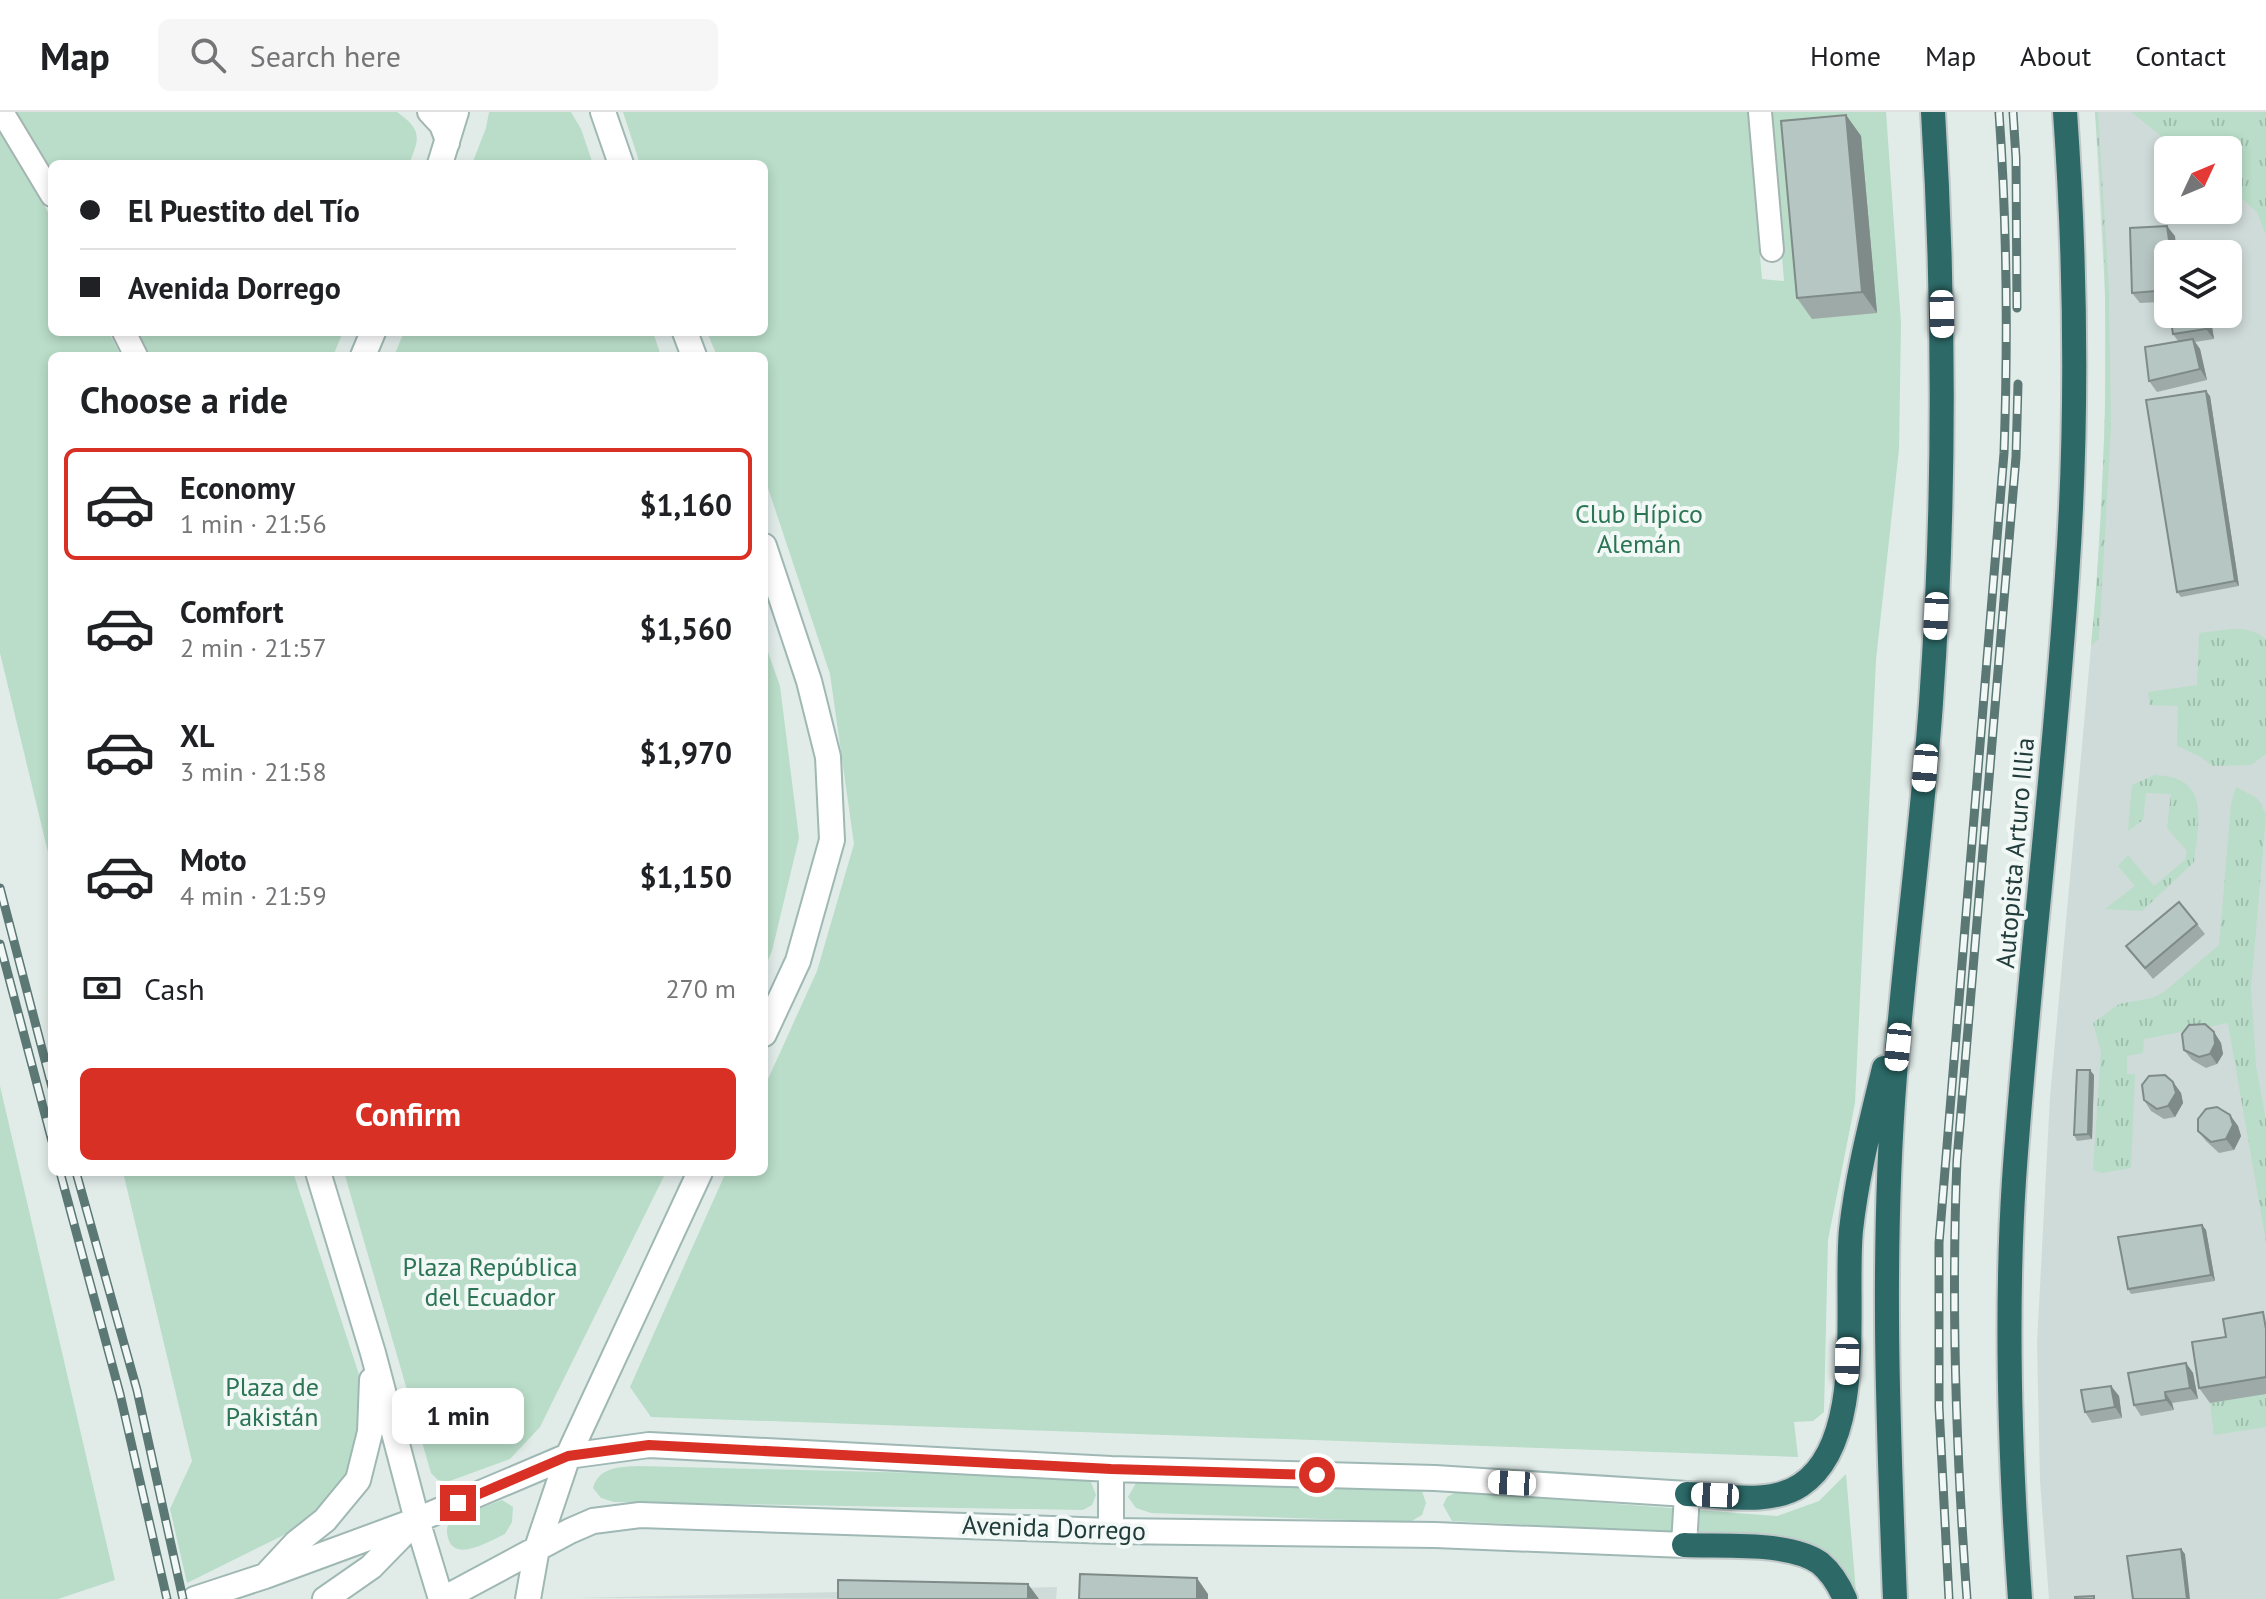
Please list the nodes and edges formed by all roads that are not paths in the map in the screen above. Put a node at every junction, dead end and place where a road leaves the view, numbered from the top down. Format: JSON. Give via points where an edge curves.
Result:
{"nodes":[{"id":1,"x":2,"y":112,"type":"edge"},
{"id":2,"x":429,"y":112,"type":"edge"},
{"id":3,"x":456,"y":112,"type":"edge"},
{"id":4,"x":1760,"y":112,"type":"edge"},
{"id":5,"x":1933,"y":112,"type":"edge"},
{"id":6,"x":2065,"y":112,"type":"edge"},
{"id":7,"x":602,"y":118,"type":"edge"},
{"id":8,"x":444,"y":154,"type":"edge"},
{"id":9,"x":619,"y":160,"type":"edge"},
{"id":10,"x":48,"y":188,"type":"edge"},
{"id":11,"x":1772,"y":250,"type":"dead end"},
{"id":12,"x":768,"y":558,"type":"edge"},
{"id":13,"x":1904,"y":988,"type":"junction"},
{"id":14,"x":768,"y":1025,"type":"edge"},
{"id":15,"x":319,"y":1176,"type":"edge"},
{"id":16,"x":698,"y":1176,"type":"edge"},
{"id":17,"x":373,"y":1353,"type":"junction"},
{"id":18,"x":568,"y":1456,"type":"junction"},
{"id":19,"x":1111,"y":1469,"type":"junction"},
{"id":20,"x":1687,"y":1494,"type":"junction"},
{"id":21,"x":417,"y":1520,"type":"junction"},
{"id":22,"x":1111,"y":1531,"type":"junction"},
{"id":23,"x":1684,"y":1545,"type":"junction"},
{"id":24,"x":537,"y":1548,"type":"junction"},
{"id":25,"x":265,"y":1576,"type":"junction"},
{"id":26,"x":195,"y":1599,"type":"edge"},
{"id":27,"x":325,"y":1599,"type":"edge"},
{"id":28,"x":442,"y":1599,"type":"edge"},
{"id":29,"x":528,"y":1599,"type":"edge"},
{"id":30,"x":1845,"y":1599,"type":"edge"},
{"id":31,"x":1895,"y":1599,"type":"edge"},
{"id":32,"x":2020,"y":1599,"type":"edge"}],
"edges":[{"from":1,"to":10,"type":"street"},
{"from":2,"to":8,"type":"street","via":[[441,125]]},
{"from":3,"to":8,"type":"main road"},
{"from":4,"to":11,"type":"street"},
{"from":5,"to":13,"type":"highway","via":[[1943,390],[1940,557]]},
{"from":6,"to":32,"type":"highway","name":"Autopista Arturo Illia","via":[[2075,291],[2074,440],[2014,1182],[2010,1409]]},
{"from":7,"to":9,"type":"main road"},
{"from":12,"to":14,"type":"main road","via":[[828,757],[832,840],[798,961]]},
{"from":13,"to":20,"type":"highway","via":[[1862,1157],[1849,1254],[1847,1387],[1832,1446],[1821,1467],[1779,1495]]},
{"from":13,"to":31,"type":"highway","via":[[1886,1301]]},
{"from":15,"to":17,"type":"main road"},
{"from":16,"to":18,"type":"main road"},
{"from":17,"to":21,"type":"main road"},
{"from":17,"to":25,"type":"main road","via":[[370,1432],[358,1480],[325,1520]]},
{"from":18,"to":19,"type":"main road","via":[[649,1445]]},
{"from":18,"to":21,"type":"main road"},
{"from":18,"to":24,"type":"main road"},
{"from":19,"to":20,"type":"main road","via":[[1435,1478]]},
{"from":19,"to":22,"type":"main road"},
{"from":20,"to":23,"type":"main road"},
{"from":21,"to":25,"type":"main road"},
{"from":21,"to":27,"type":"main road","via":[[371,1567]]},
{"from":21,"to":28,"type":"main road"},
{"from":22,"to":23,"type":"main road","name":"Avenida Dorrego"},
{"from":22,"to":24,"type":"main road","name":"Avenida Dorrego","via":[[640,1515],[593,1521]]},
{"from":23,"to":30,"type":"highway","via":[[1803,1554],[1836,1580]]},
{"from":24,"to":28,"type":"main road","name":"Avenida Dorrego"},
{"from":24,"to":29,"type":"main road"},
{"from":25,"to":26,"type":"main road"}]}
